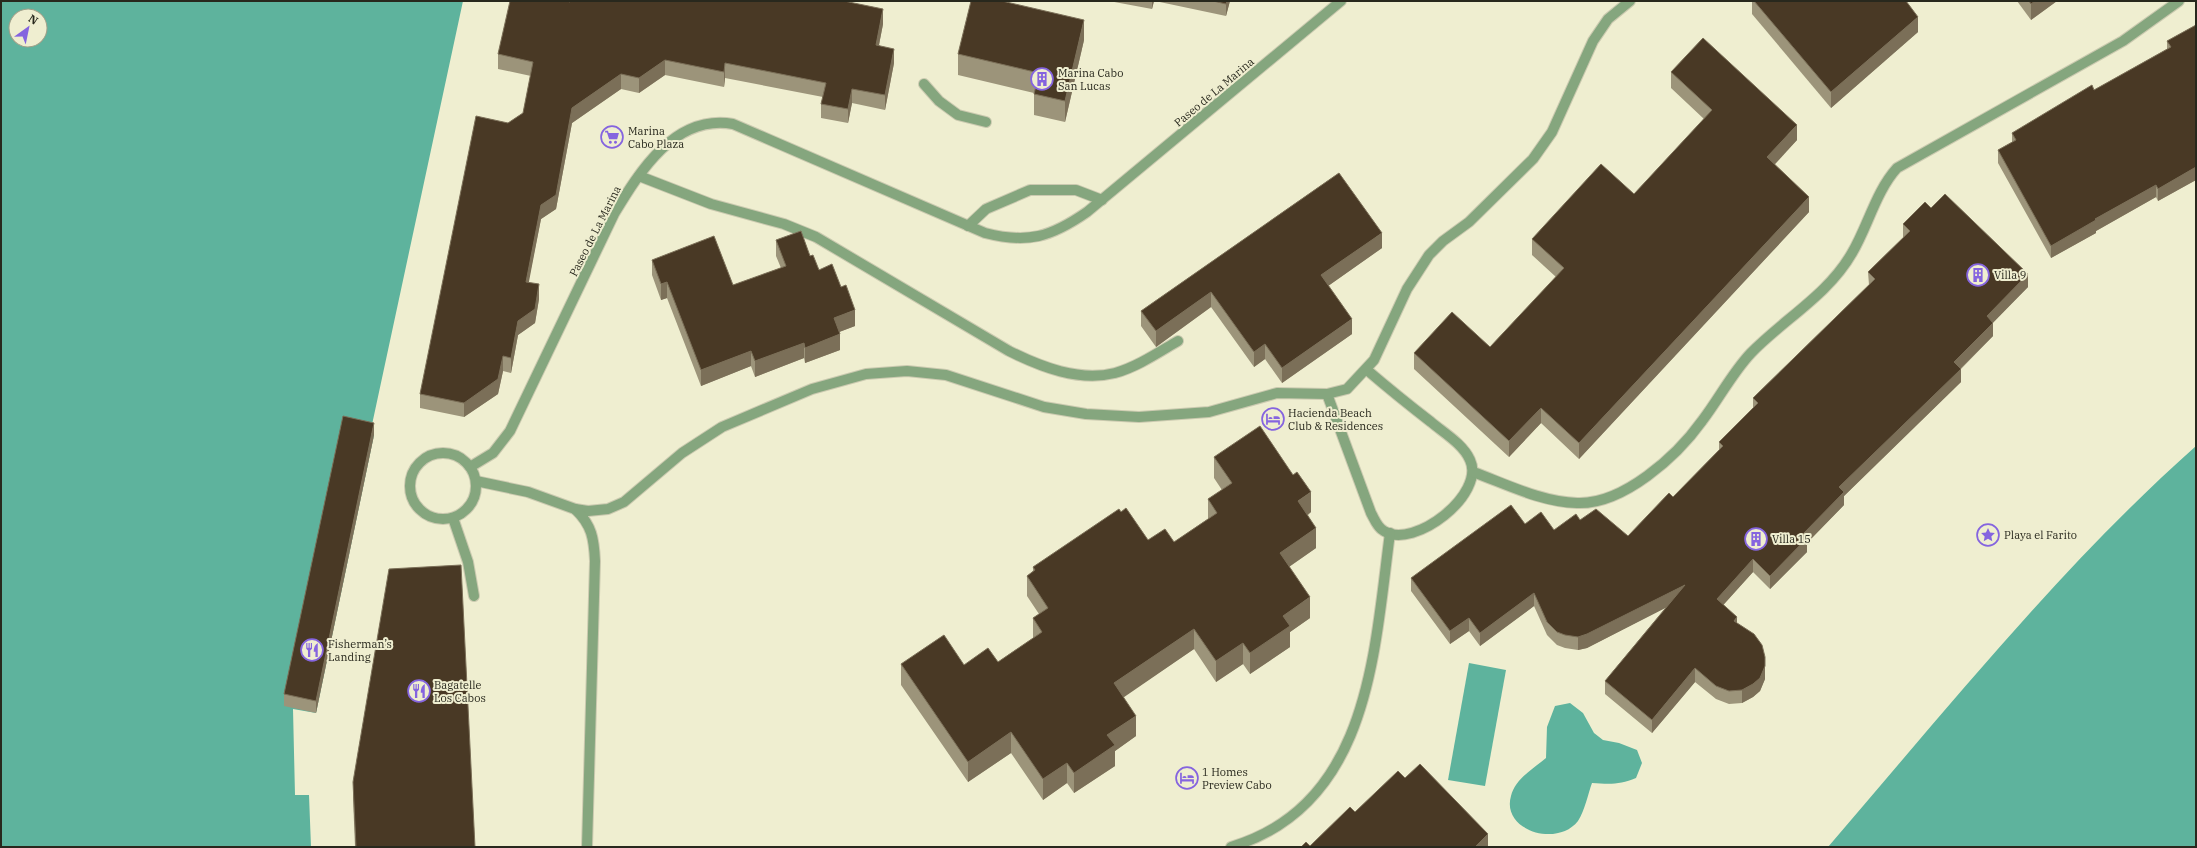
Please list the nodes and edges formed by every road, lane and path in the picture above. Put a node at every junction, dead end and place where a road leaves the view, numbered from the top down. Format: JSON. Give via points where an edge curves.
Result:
{"nodes":[{"id":1,"x":1341,"y":1,"type":"edge"},
{"id":2,"x":1630,"y":1,"type":"edge"},
{"id":3,"x":2179,"y":1,"type":"edge"},
{"id":4,"x":924,"y":84,"type":"dead end"},
{"id":5,"x":986,"y":122,"type":"dead end"},
{"id":6,"x":639,"y":176,"type":"junction"},
{"id":7,"x":1102,"y":200,"type":"junction"},
{"id":8,"x":968,"y":226,"type":"junction"},
{"id":9,"x":1178,"y":341,"type":"edge"},
{"id":10,"x":1367,"y":370,"type":"junction"},
{"id":11,"x":1327,"y":394,"type":"junction"},
{"id":12,"x":470,"y":467,"type":"junction"},
{"id":13,"x":1473,"y":472,"type":"junction"},
{"id":14,"x":476,"y":481,"type":"junction"},
{"id":15,"x":575,"y":509,"type":"junction"},
{"id":16,"x":453,"y":518,"type":"junction"},
{"id":17,"x":1390,"y":533,"type":"junction"},
{"id":18,"x":474,"y":596,"type":"dead end"},
{"id":19,"x":587,"y":847,"type":"edge"},
{"id":20,"x":1231,"y":847,"type":"edge"}],
"edges":[{"from":1,"to":7,"type":"street","name":"Paseo de La Marina"},
{"from":2,"to":10,"type":"street","via":[[1608,20],[1593,41],[1552,132],[1533,159],[1469,222],[1443,241],[1416,273]]},
{"from":3,"to":13,"type":"street","via":[[2122,41],[1897,168],[1852,253],[1834,278],[1750,354],[1690,437],[1638,482],[1609,497],[1576,503],[1531,494]]},
{"from":4,"to":5,"type":"street","via":[[939,101],[958,115]]},
{"from":6,"to":8,"type":"street","name":"Paseo de La Marina","via":[[678,136],[702,124],[724,122],[742,127]]},
{"from":6,"to":9,"type":"street","via":[[711,204],[784,224],[816,237],[1009,351],[1038,365],[1074,374],[1098,376],[1126,369]]},
{"from":6,"to":12,"type":"street","name":"Paseo de La Marina","via":[[614,214],[510,431],[493,453]]},
{"from":7,"to":8,"type":"street","via":[[1076,190],[1030,190],[986,209]]},
{"from":7,"to":8,"type":"street","name":"Paseo de La Marina","via":[[1069,225],[1036,238],[1025,240],[1001,237]]},
{"from":10,"to":11,"type":"street","via":[[1347,389]]},
{"from":10,"to":13,"type":"street","via":[[1461,447],[1470,459]]},
{"from":11,"to":15,"type":"street","via":[[1277,393],[1209,412],[1139,417],[1086,414],[1044,407],[946,375],[907,371],[866,374],[812,389],[722,427],[682,453],[616,507],[598,511]]},
{"from":11,"to":17,"type":"street","via":[[1371,513],[1379,527]]},
{"from":12,"to":14,"type":"street"},
{"from":12,"to":16,"type":"street","via":[[455,455],[441,453],[420,462],[411,478],[412,496],[422,512],[440,519]]},
{"from":13,"to":17,"type":"street","via":[[1463,495],[1440,519],[1428,527],[1410,532]]},
{"from":14,"to":15,"type":"street","via":[[528,492]]},
{"from":14,"to":16,"type":"street","via":[[476,495],[472,504]]},
{"from":15,"to":19,"type":"street","via":[[592,532],[595,561]]},
{"from":16,"to":18,"type":"street","via":[[468,562]]},
{"from":17,"to":20,"type":"street","via":[[1369,681],[1350,738],[1331,772],[1303,806],[1260,836]]}]}
